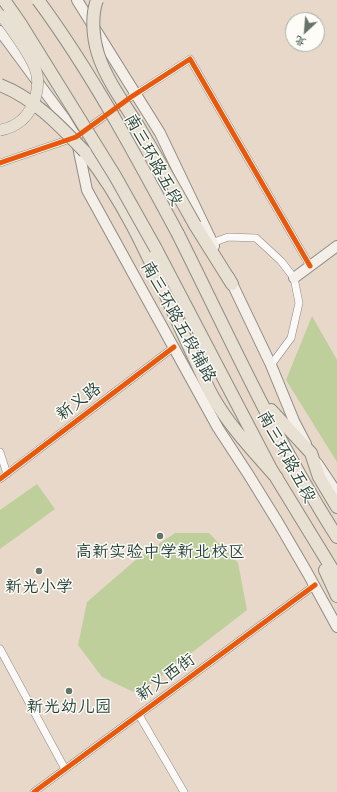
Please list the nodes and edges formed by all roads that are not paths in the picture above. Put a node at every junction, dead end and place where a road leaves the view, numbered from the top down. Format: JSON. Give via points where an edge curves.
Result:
{"nodes":[{"id":1,"x":4,"y":0,"type":"edge"},
{"id":2,"x":38,"y":0,"type":"edge"},
{"id":3,"x":77,"y":0,"type":"edge"},
{"id":4,"x":97,"y":0,"type":"edge"},
{"id":5,"x":2,"y":16,"type":"dead end"},
{"id":6,"x":0,"y":31,"type":"edge"},
{"id":7,"x":0,"y":85,"type":"edge"},
{"id":8,"x":136,"y":94,"type":"junction"},
{"id":9,"x":0,"y":130,"type":"edge"},
{"id":10,"x":76,"y":137,"type":"junction"},
{"id":11,"x":0,"y":163,"type":"edge"},
{"id":12,"x":212,"y":243,"type":"junction"},
{"id":13,"x":337,"y":246,"type":"edge"},
{"id":14,"x":310,"y":266,"type":"junction"},
{"id":15,"x":294,"y":278,"type":"junction"},
{"id":16,"x":232,"y":284,"type":"junction"},
{"id":17,"x":174,"y":347,"type":"junction"},
{"id":18,"x":271,"y":365,"type":"junction"},
{"id":19,"x":260,"y":399,"type":"junction"},
{"id":20,"x":0,"y":452,"type":"edge"},
{"id":21,"x":311,"y":453,"type":"junction"},
{"id":22,"x":7,"y":474,"type":"junction"},
{"id":23,"x":277,"y":478,"type":"junction"},
{"id":24,"x":0,"y":479,"type":"edge"},
{"id":25,"x":336,"y":500,"type":"edge"},
{"id":26,"x":299,"y":516,"type":"junction"},
{"id":27,"x":337,"y":537,"type":"edge"},
{"id":28,"x":337,"y":577,"type":"edge"},
{"id":29,"x":315,"y":585,"type":"junction"},
{"id":30,"x":337,"y":596,"type":"edge"},
{"id":31,"x":337,"y":627,"type":"edge"},
{"id":32,"x":0,"y":649,"type":"edge"},
{"id":33,"x":139,"y":715,"type":"junction"},
{"id":34,"x":65,"y":769,"type":"junction"},
{"id":35,"x":34,"y":792,"type":"edge"},
{"id":36,"x":184,"y":792,"type":"edge"}],
"edges":[{"from":1,"to":23,"type":"highway","name":"南三环路五段","bridge":true,"via":[[115,176]]},
{"from":2,"to":19,"type":"highway","name":"南三环路五段","bridge":true,"via":[[91,79],[135,155],[178,234]]},
{"from":3,"to":8,"type":"main road"},
{"from":4,"to":16,"type":"highway","bridge":true,"via":[[93,24],[101,63]]},
{"from":5,"to":9,"type":"main road","bridge":true,"via":[[32,61],[38,87],[25,117],[16,124]]},
{"from":6,"to":10,"type":"main road","name":"南三环路五段辅路"},
{"from":7,"to":23,"type":"highway","bridge":true,"via":[[22,96],[64,129],[102,175],[136,232],[213,397],[232,426]]},
{"from":8,"to":10,"type":"street"},
{"from":8,"to":12,"type":"main road","via":[[160,133]]},
{"from":8,"to":14,"type":"street","via":[[190,59]]},
{"from":10,"to":11,"type":"street"},
{"from":10,"to":17,"type":"main road","name":"南三环路五段辅路","via":[[87,190]]},
{"from":12,"to":15,"type":"street","via":[[228,238],[256,238],[281,261]]},
{"from":12,"to":16,"type":"main road"},
{"from":13,"to":14,"type":"main road"},
{"from":14,"to":15,"type":"main road"},
{"from":15,"to":18,"type":"street","via":[[299,303],[291,338]]},
{"from":16,"to":18,"type":"main road"},
{"from":17,"to":22,"type":"street","name":"新义路"},
{"from":17,"to":29,"type":"main road","name":"南三环路五段辅路","via":[[218,428]]},
{"from":18,"to":21,"type":"main road","via":[[294,421]]},
{"from":19,"to":21,"type":"highway"},
{"from":19,"to":27,"type":"highway","name":"南三环路五段","via":[[314,500]]},
{"from":20,"to":22,"type":"street"},
{"from":21,"to":25,"type":"highway","via":[[319,477]]},
{"from":22,"to":24,"type":"street","name":"新义路"},
{"from":23,"to":26,"type":"highway","name":"南三环路五段"},
{"from":26,"to":28,"type":"highway","name":"南三环路五段"},
{"from":26,"to":30,"type":"highway"},
{"from":29,"to":31,"type":"main road","name":"南三环路五段辅路"},
{"from":29,"to":33,"type":"street","name":"新义西街"},
{"from":32,"to":34,"type":"street"},
{"from":33,"to":34,"type":"street","name":"新义西街"},
{"from":33,"to":36,"type":"street"},
{"from":34,"to":35,"type":"street","name":"新义西街"}]}
